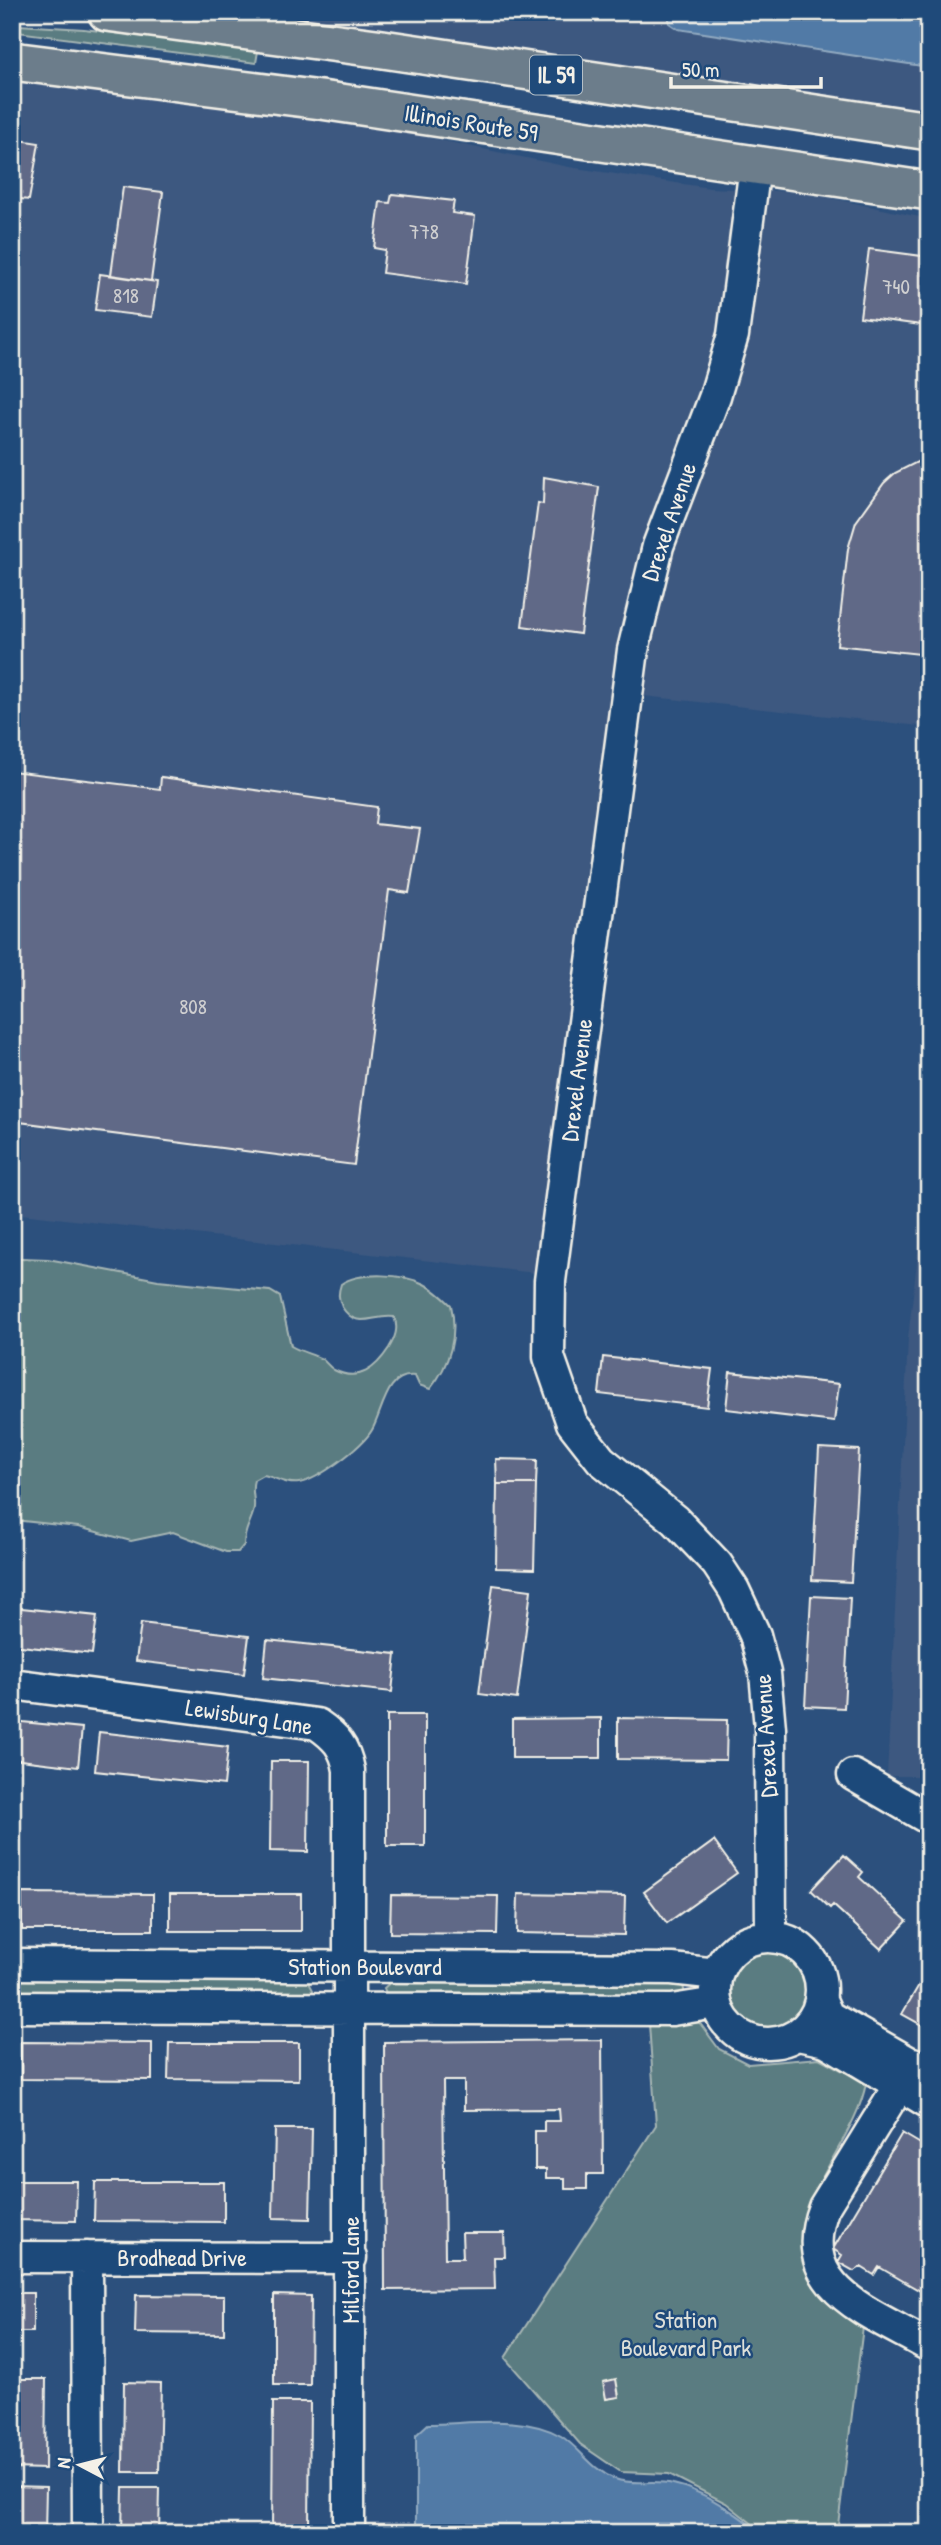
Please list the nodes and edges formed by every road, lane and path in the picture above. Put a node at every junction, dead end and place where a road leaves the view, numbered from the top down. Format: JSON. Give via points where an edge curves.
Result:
{"nodes":[{"id":1,"x":107,"y":12,"type":"edge"},
{"id":2,"x":12,"y":61,"type":"edge"},
{"id":3,"x":929,"y":131,"type":"edge"},
{"id":4,"x":755,"y":166,"type":"junction"},
{"id":5,"x":929,"y":191,"type":"edge"},
{"id":6,"x":12,"y":1684,"type":"edge"},
{"id":7,"x":853,"y":1775,"type":"dead end"},
{"id":8,"x":929,"y":1819,"type":"edge"},
{"id":9,"x":771,"y":1937,"type":"junction"},
{"id":10,"x":12,"y":1964,"type":"edge"},
{"id":11,"x":351,"y":1966,"type":"junction"},
{"id":12,"x":717,"y":1974,"type":"junction"},
{"id":13,"x":821,"y":2000,"type":"junction"},
{"id":14,"x":716,"y":2003,"type":"junction"},
{"id":15,"x":12,"y":2007,"type":"edge"},
{"id":16,"x":351,"y":2007,"type":"junction"},
{"id":17,"x":798,"y":2035,"type":"junction"},
{"id":18,"x":914,"y":2074,"type":"edge"},
{"id":19,"x":929,"y":2103,"type":"edge"},
{"id":20,"x":12,"y":2257,"type":"edge"},
{"id":21,"x":87,"y":2257,"type":"junction"},
{"id":22,"x":351,"y":2258,"type":"junction"},
{"id":23,"x":929,"y":2346,"type":"edge"},
{"id":24,"x":88,"y":2533,"type":"edge"},
{"id":25,"x":349,"y":2533,"type":"edge"}],
"edges":[{"from":1,"to":3,"type":"main road","number":"IL 59"},
{"from":2,"to":4,"type":"main road","name":"Illinois Route 59","number":"IL 59","via":[[321,100]]},
{"from":4,"to":5,"type":"main road","name":"Illinois Route 59","number":"IL 59"},
{"from":4,"to":9,"type":"street","name":"Drexel Avenue","via":[[730,346],[658,546],[633,650],[547,1323],[549,1357],[572,1423],[601,1460],[675,1520],[717,1564],[755,1635],[765,1673],[770,1728]]},
{"from":6,"to":11,"type":"street","name":"Lewisburg Lane","via":[[296,1720],[317,1724],[334,1735],[345,1750],[349,1770]]},
{"from":7,"to":8,"type":"street"},
{"from":9,"to":12,"type":"street","via":[[738,1946]]},
{"from":9,"to":13,"type":"street","via":[[799,1947],[810,1957],[818,1970]]},
{"from":10,"to":11,"type":"street","name":"Station Boulevard"},
{"from":11,"to":12,"type":"street","name":"Station Boulevard","via":[[672,1969]]},
{"from":11,"to":16,"type":"street","name":"Lewisburg Lane"},
{"from":12,"to":14,"type":"street"},
{"from":13,"to":17,"type":"street","via":[[809,2025]]},
{"from":13,"to":18,"type":"street","via":[[828,2016]]},
{"from":14,"to":16,"type":"street","name":"Station Boulevard","via":[[672,2010]]},
{"from":14,"to":17,"type":"street","via":[[734,2032],[749,2041],[783,2042]]},
{"from":15,"to":16,"type":"street","name":"Station Boulevard"},
{"from":16,"to":22,"type":"street","name":"Milford Lane"},
{"from":17,"to":18,"type":"street"},
{"from":18,"to":19,"type":"street"},
{"from":18,"to":23,"type":"street","via":[[824,2207],[815,2246],[817,2261],[833,2288]]},
{"from":20,"to":21,"type":"street","name":"Brodhead Drive"},
{"from":21,"to":22,"type":"street","name":"Brodhead Drive"},
{"from":21,"to":24,"type":"street"},
{"from":22,"to":25,"type":"street","name":"Milford Lane"}]}
